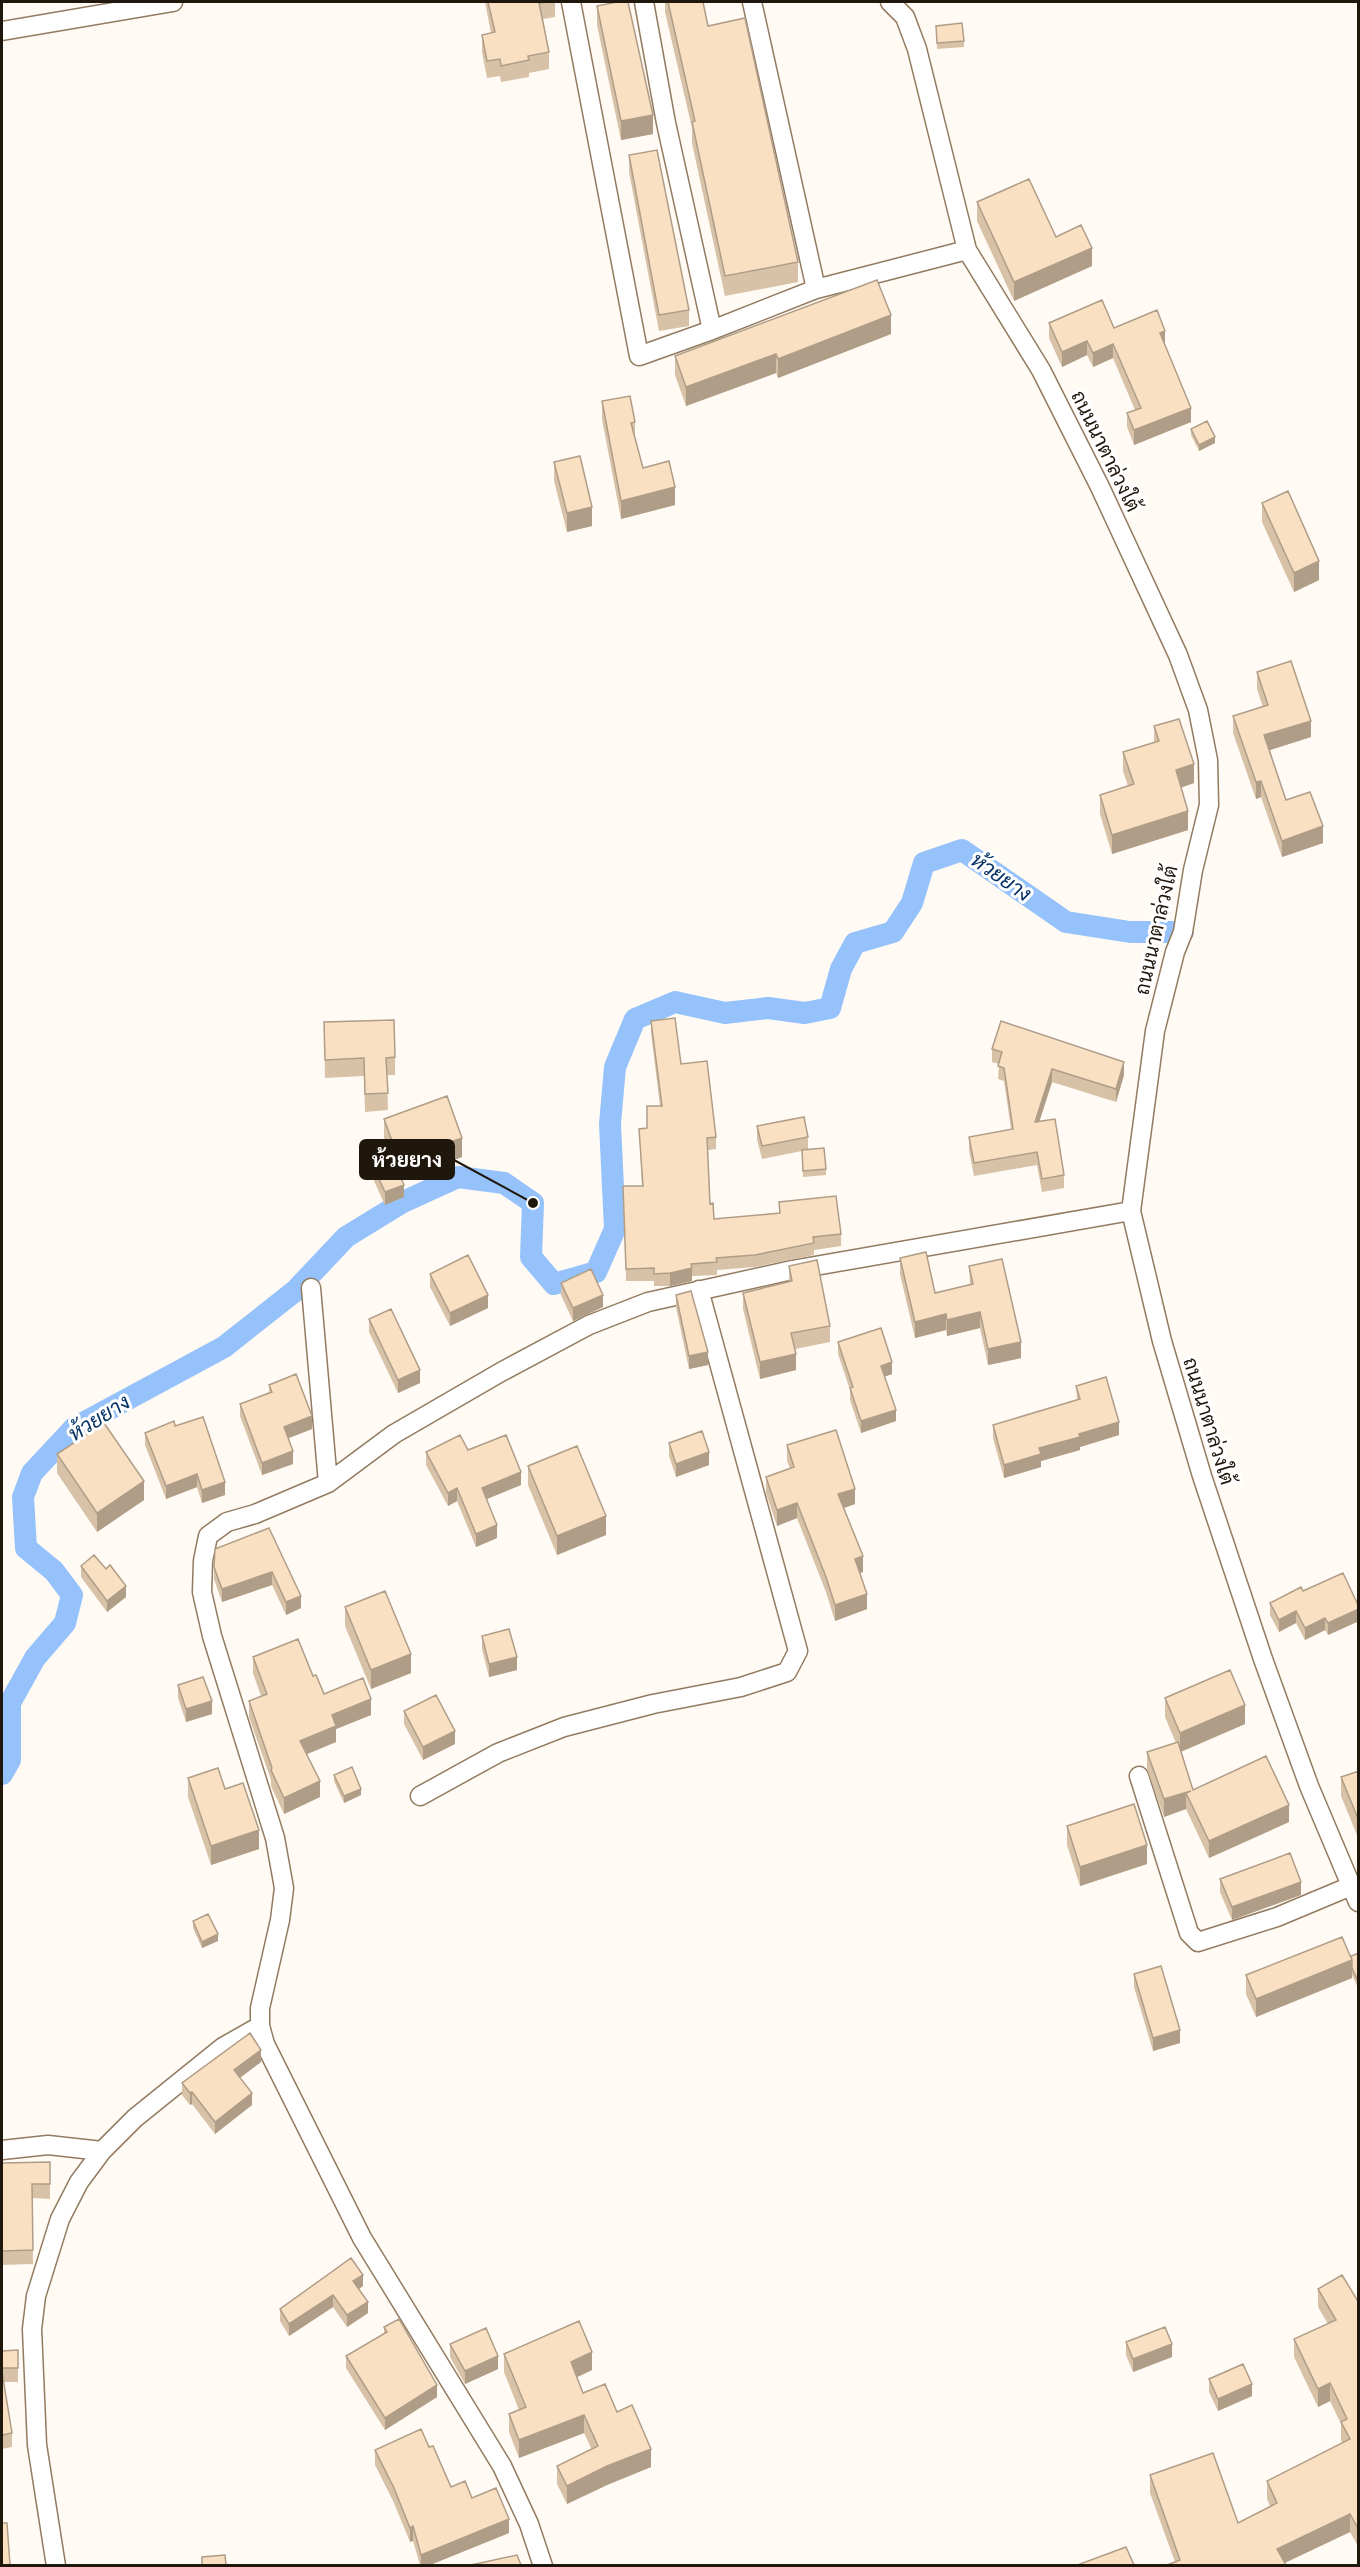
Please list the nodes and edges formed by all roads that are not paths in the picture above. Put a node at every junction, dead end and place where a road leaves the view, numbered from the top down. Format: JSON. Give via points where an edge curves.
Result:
{"nodes":[{"id":1,"x":173,"y":2,"type":"edge"},
{"id":2,"x":571,"y":2,"type":"edge"},
{"id":3,"x":644,"y":2,"type":"edge"},
{"id":4,"x":752,"y":2,"type":"edge"},
{"id":5,"x":890,"y":2,"type":"edge"},
{"id":6,"x":2,"y":31,"type":"edge"},
{"id":7,"x":967,"y":250,"type":"junction"},
{"id":8,"x":816,"y":289,"type":"junction"},
{"id":9,"x":712,"y":330,"type":"junction"},
{"id":10,"x":1131,"y":1211,"type":"junction"},
{"id":11,"x":311,"y":1288,"type":"dead end"},
{"id":12,"x":699,"y":1290,"type":"junction"},
{"id":13,"x":328,"y":1483,"type":"junction"},
{"id":14,"x":1139,"y":1776,"type":"dead end"},
{"id":15,"x":420,"y":1796,"type":"dead end"},
{"id":16,"x":1355,"y":1894,"type":"edge"},
{"id":17,"x":260,"y":2026,"type":"junction"},
{"id":18,"x":2,"y":2150,"type":"edge"},
{"id":19,"x":102,"y":2151,"type":"junction"},
{"id":20,"x":56,"y":2565,"type":"edge"},
{"id":21,"x":543,"y":2565,"type":"edge"}],
"edges":[{"from":1,"to":6,"type":"street"},
{"from":2,"to":9,"type":"street","via":[[639,356]]},
{"from":3,"to":9,"type":"street","via":[[666,123]]},
{"from":4,"to":8,"type":"street"},
{"from":5,"to":7,"type":"street","name":"ถนนนาตาล่วงใต้","via":[[905,17],[917,49]]},
{"from":7,"to":8,"type":"street"},
{"from":7,"to":10,"type":"street","name":"ถนนนาตาล่วงใต้","via":[[1041,370],[1100,487],[1178,655],[1198,710],[1208,760],[1209,805],[1183,932],[1155,1031]]},
{"from":8,"to":9,"type":"street"},
{"from":10,"to":12,"type":"street","via":[[926,1245]]},
{"from":10,"to":16,"type":"street","name":"ถนนนาตาล่วงใต้","via":[[1162,1341],[1202,1476],[1294,1744]]},
{"from":11,"to":13,"type":"street"},
{"from":12,"to":13,"type":"street","via":[[648,1302],[589,1325],[394,1434]]},
{"from":12,"to":15,"type":"street","via":[[798,1652],[787,1672],[741,1687],[564,1727],[498,1753]]},
{"from":13,"to":17,"type":"street","via":[[227,1522],[208,1536],[203,1561],[202,1592],[212,1636],[275,1838],[284,1888],[260,2008]]},
{"from":14,"to":16,"type":"street","via":[[1189,1933],[1198,1942]]},
{"from":17,"to":19,"type":"street","via":[[223,2047],[135,2118]]},
{"from":17,"to":21,"type":"street","via":[[265,2044],[362,2238],[502,2466]]},
{"from":18,"to":19,"type":"street","via":[[48,2145]]},
{"from":19,"to":20,"type":"street","via":[[79,2182],[60,2219],[36,2295],[32,2329],[37,2445]]}]}
